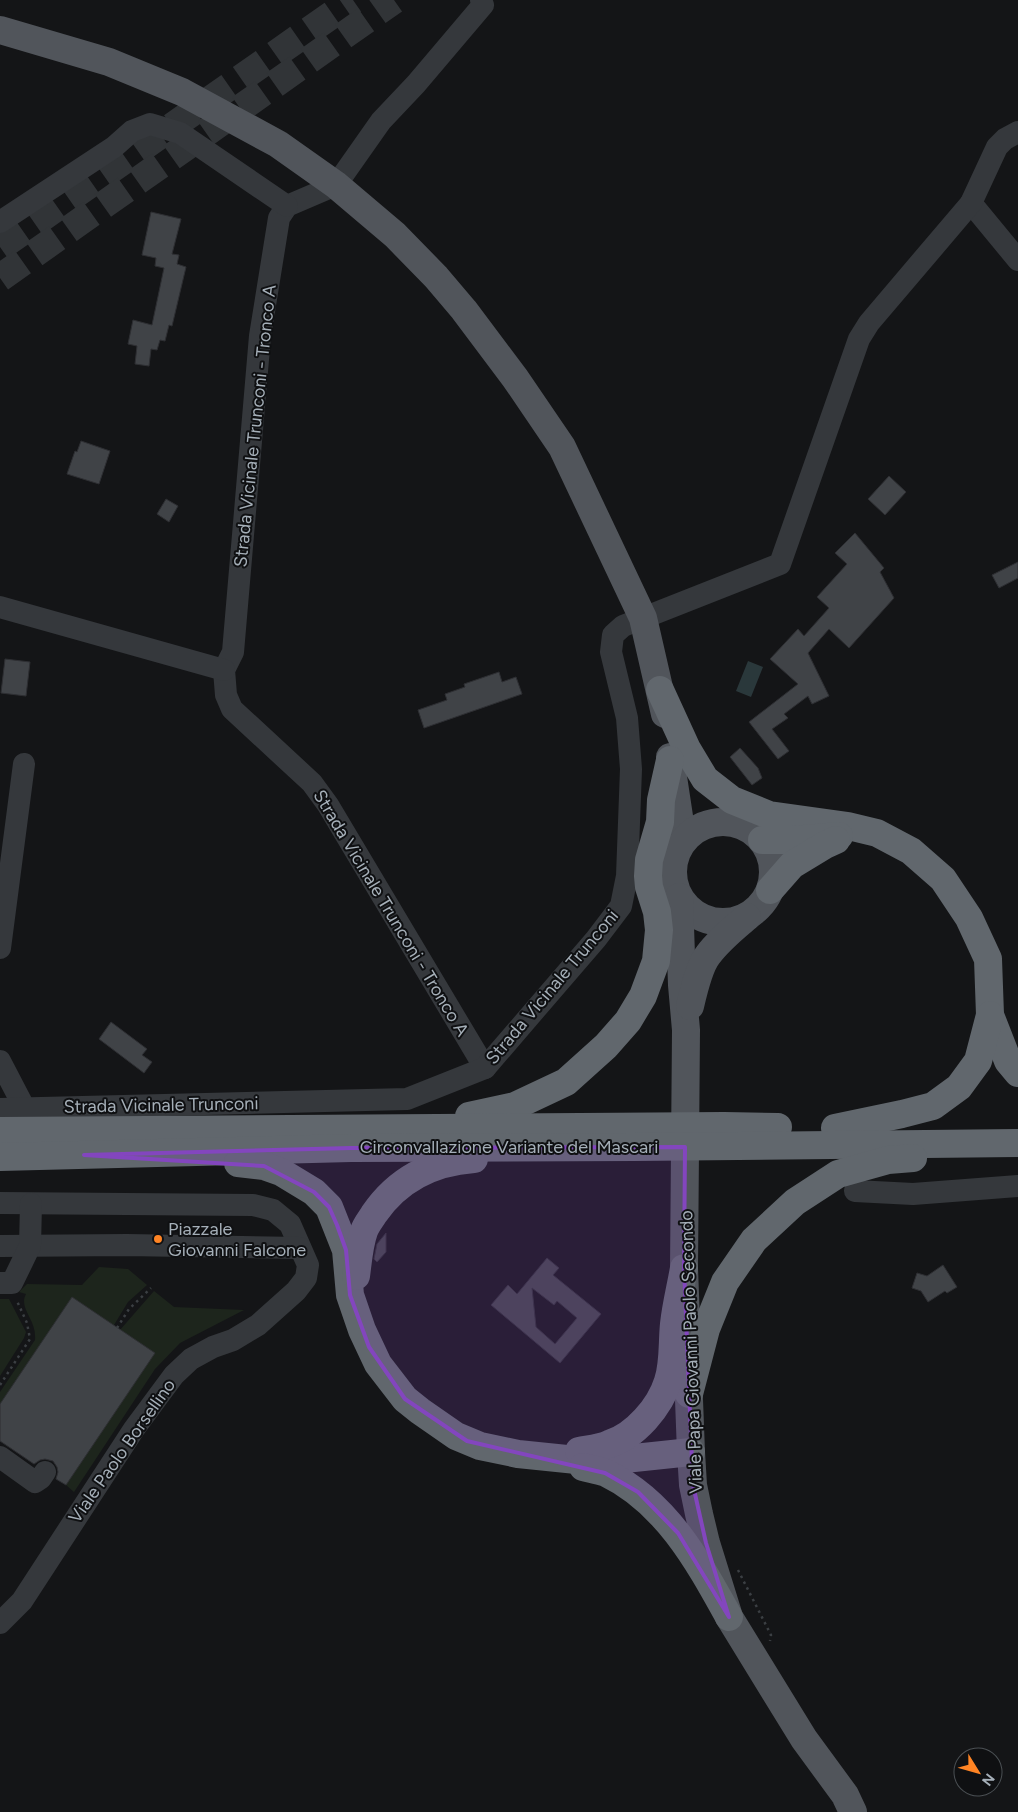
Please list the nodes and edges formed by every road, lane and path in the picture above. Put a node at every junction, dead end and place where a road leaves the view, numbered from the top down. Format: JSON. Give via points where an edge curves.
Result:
{"nodes":[{"id":1,"x":481,"y":0,"type":"edge"},
{"id":2,"x":0,"y":30,"type":"edge"},
{"id":3,"x":1018,"y":132,"type":"edge"},
{"id":4,"x":336,"y":185,"type":"junction"},
{"id":5,"x":971,"y":203,"type":"junction"},
{"id":6,"x":287,"y":206,"type":"junction"},
{"id":7,"x":0,"y":222,"type":"edge"},
{"id":8,"x":1018,"y":260,"type":"edge"},
{"id":9,"x":0,"y":607,"type":"edge"},
{"id":10,"x":643,"y":618,"type":"junction"},
{"id":11,"x":224,"y":670,"type":"junction"},
{"id":12,"x":660,"y":690,"type":"junction"},
{"id":13,"x":670,"y":750,"type":"junction"},
{"id":14,"x":24,"y":764,"type":"dead end"},
{"id":15,"x":737,"y":823,"type":"junction"},
{"id":16,"x":846,"y":836,"type":"junction"},
{"id":17,"x":762,"y":840,"type":"junction"},
{"id":18,"x":678,"y":848,"type":"junction"},
{"id":19,"x":911,"y":850,"type":"junction"},
{"id":20,"x":770,"y":890,"type":"junction"},
{"id":21,"x":679,"y":897,"type":"junction"},
{"id":22,"x":750,"y":914,"type":"junction"},
{"id":23,"x":0,"y":948,"type":"edge"},
{"id":24,"x":990,"y":1015,"type":"junction"},
{"id":25,"x":686,"y":1030,"type":"junction"},
{"id":26,"x":0,"y":1061,"type":"edge"},
{"id":27,"x":485,"y":1068,"type":"junction"},
{"id":28,"x":1018,"y":1073,"type":"edge"},
{"id":29,"x":0,"y":1109,"type":"edge"},
{"id":30,"x":25,"y":1109,"type":"junction"},
{"id":31,"x":1018,"y":1125,"type":"edge"},
{"id":32,"x":835,"y":1128,"type":"junction"},
{"id":33,"x":345,"y":1129,"type":"junction"},
{"id":34,"x":724,"y":1136,"type":"junction"},
{"id":35,"x":634,"y":1137,"type":"junction"},
{"id":36,"x":1018,"y":1143,"type":"edge"},
{"id":37,"x":1018,"y":1150,"type":"edge"},
{"id":38,"x":1,"y":1151,"type":"edge"},
{"id":39,"x":84,"y":1154,"type":"junction"},
{"id":40,"x":1018,"y":1186,"type":"edge"},
{"id":41,"x":855,"y":1191,"type":"dead end"},
{"id":42,"x":0,"y":1203,"type":"edge"},
{"id":43,"x":31,"y":1204,"type":"junction"},
{"id":44,"x":0,"y":1246,"type":"edge"},
{"id":45,"x":30,"y":1246,"type":"junction"},
{"id":46,"x":304,"y":1256,"type":"junction"},
{"id":47,"x":684,"y":1268,"type":"junction"},
{"id":48,"x":151,"y":1288,"type":"dead end"},
{"id":49,"x":7,"y":1289,"type":"edge"},
{"id":50,"x":357,"y":1314,"type":"junction"},
{"id":51,"x":117,"y":1328,"type":"dead end"},
{"id":52,"x":0,"y":1385,"type":"edge"},
{"id":53,"x":689,"y":1394,"type":"junction"},
{"id":54,"x":691,"y":1452,"type":"junction"},
{"id":55,"x":543,"y":1456,"type":"junction"},
{"id":56,"x":0,"y":1457,"type":"edge"},
{"id":57,"x":45,"y":1472,"type":"dead end"},
{"id":58,"x":734,"y":1562,"type":"dead end"},
{"id":59,"x":0,"y":1606,"type":"edge"},
{"id":60,"x":729,"y":1617,"type":"junction"},
{"id":61,"x":0,"y":1623,"type":"edge"},
{"id":62,"x":763,"y":1672,"type":"junction"},
{"id":63,"x":804,"y":1739,"type":"junction"},
{"id":64,"x":835,"y":1812,"type":"edge"},
{"id":65,"x":853,"y":1812,"type":"edge"}],
"edges":[{"from":1,"to":4,"type":"street","via":[[483,5],[381,121]]},
{"from":2,"to":4,"type":"main road","via":[[109,62],[182,92],[278,144]]},
{"from":3,"to":5,"type":"street","via":[[997,147]]},
{"from":4,"to":6,"type":"street"},
{"from":4,"to":10,"type":"main road","via":[[395,235],[436,277],[515,378],[562,447]]},
{"from":5,"to":8,"type":"street"},
{"from":5,"to":10,"type":"street","via":[[869,323],[860,339],[780,564]]},
{"from":6,"to":7,"type":"street","via":[[180,133],[150,124],[132,131],[114,147]]},
{"from":6,"to":11,"type":"street","name":"Strada Vicinale Trunconi - Tronco A","via":[[279,218],[260,336],[233,652]]},
{"from":9,"to":11,"type":"street"},
{"from":10,"to":12,"type":"main road"},
{"from":10,"to":27,"type":"street","name":"Strada Vicinale Trunconi","via":[[623,626],[613,635],[611,652],[627,718],[631,769],[627,876],[621,906]]},
{"from":11,"to":27,"type":"street","name":"Strada Vicinale Trunconi - Tronco A","via":[[226,695],[232,709],[312,783],[328,805]]},
{"from":12,"to":13,"type":"main road"},
{"from":12,"to":19,"type":"highway","via":[[687,749],[705,779],[732,800],[769,815],[877,833]]},
{"from":13,"to":15,"type":"main road","via":[[694,784]]},
{"from":13,"to":18,"type":"main road","via":[[680,823]]},
{"from":13,"to":33,"type":"highway","via":[[660,822],[649,860],[649,887],[658,921],[656,961],[643,996],[628,1021],[566,1082],[515,1106],[477,1115]]},
{"from":14,"to":23,"type":"street"},
{"from":15,"to":17,"type":"main road"},
{"from":15,"to":18,"type":"main road","via":[[718,821],[701,826]]},
{"from":16,"to":17,"type":"highway"},
{"from":16,"to":19,"type":"highway"},
{"from":16,"to":20,"type":"highway","via":[[825,844],[792,865]]},
{"from":17,"to":20,"type":"main road","via":[[772,859]]},
{"from":18,"to":21,"type":"main road","via":[[672,873]]},
{"from":19,"to":24,"type":"highway","via":[[944,879],[969,918],[988,959]]},
{"from":20,"to":22,"type":"main road"},
{"from":21,"to":22,"type":"main road","via":[[705,919],[716,922],[739,920]]},
{"from":21,"to":25,"type":"main road","name":"Viale Papa Giovanni Paolo Secondo"},
{"from":22,"to":25,"type":"main road","name":"Viale Papa Giovanni Paolo Secondo","via":[[707,956],[693,993]]},
{"from":24,"to":28,"type":"highway","via":[[1008,1061]]},
{"from":24,"to":32,"type":"highway","via":[[978,1061],[960,1087],[933,1106]]},
{"from":25,"to":47,"type":"main road","name":"Viale Papa Giovanni Paolo Secondo"},
{"from":26,"to":30,"type":"street"},
{"from":27,"to":30,"type":"street","name":"Strada Vicinale Trunconi","via":[[407,1099]]},
{"from":29,"to":30,"type":"street","name":"Strada Vicinale Trunconi"},
{"from":31,"to":32,"type":"highway","name":"Circonvallazione Variante del Mascari"},
{"from":32,"to":34,"type":"highway","name":"Circonvallazione Variante del Mascari"},
{"from":33,"to":35,"type":"highway","name":"Circonvallazione Variante del Mascari"},
{"from":33,"to":38,"type":"highway","name":"Circonvallazione Variante del Mascari"},
{"from":34,"to":35,"type":"highway","name":"Circonvallazione Variante del Mascari"},
{"from":34,"to":36,"type":"highway","name":"Circonvallazione Variante del Mascari"},
{"from":35,"to":39,"type":"highway","name":"Circonvallazione Variante del Mascari"},
{"from":35,"to":50,"type":"highway","via":[[456,1160],[415,1175],[385,1199],[364,1229],[358,1253]]},
{"from":37,"to":53,"type":"highway","via":[[888,1160],[838,1174],[795,1202],[754,1240],[725,1282],[706,1329]]},
{"from":38,"to":39,"type":"highway","name":"Circonvallazione Variante del Mascari"},
{"from":39,"to":50,"type":"highway","via":[[234,1162],[282,1172],[314,1192],[329,1207],[346,1250],[350,1295]]},
{"from":40,"to":41,"type":"street","via":[[913,1194]]},
{"from":42,"to":43,"type":"street"},
{"from":43,"to":45,"type":"street"},
{"from":43,"to":46,"type":"street","via":[[253,1205],[273,1210],[290,1224]]},
{"from":44,"to":45,"type":"street"},
{"from":45,"to":46,"type":"street","via":[[127,1245]]},
{"from":45,"to":49,"type":"street"},
{"from":46,"to":59,"type":"street","name":"Viale Paolo Borsellino","via":[[250,1316],[181,1349],[164,1368],[126,1418],[12,1594]]},
{"from":46,"to":61,"type":"street","name":"Viale Paolo Borsellino","via":[[306,1278],[296,1291],[258,1325],[192,1358],[174,1375],[134,1428],[22,1601]]},
{"from":47,"to":53,"type":"main road","name":"Viale Papa Giovanni Paolo Secondo"},
{"from":47,"to":55,"type":"highway","via":[[668,1381],[650,1413],[626,1435],[610,1444]]},
{"from":48,"to":51,"type":"path","via":[[129,1309]]},
{"from":49,"to":52,"type":"path","via":[[27,1323],[30,1339]]},
{"from":50,"to":55,"type":"highway","via":[[378,1364],[420,1412],[467,1441],[504,1451]]},
{"from":53,"to":54,"type":"main road","name":"Viale Papa Giovanni Paolo Secondo"},
{"from":54,"to":55,"type":"highway","via":[[596,1462]]},
{"from":54,"to":60,"type":"main road","name":"Viale Papa Giovanni Paolo Secondo","via":[[699,1514]]},
{"from":55,"to":60,"type":"highway","via":[[605,1473],[638,1492],[660,1511],[703,1571]]},
{"from":56,"to":57,"type":"street","via":[[35,1482]]},
{"from":58,"to":62,"type":"path","via":[[771,1635]]},
{"from":60,"to":62,"type":"main road","name":"Viale Papa Giovanni Paolo Secondo"},
{"from":62,"to":63,"type":"main road","name":"Viale Papa Giovanni Paolo Secondo"},
{"from":63,"to":64,"type":"main road","name":"Viale Papa Giovanni Paolo Secondo"},
{"from":63,"to":65,"type":"main road","name":"Viale Papa Giovanni Paolo Secondo","via":[[845,1795]]}]}
